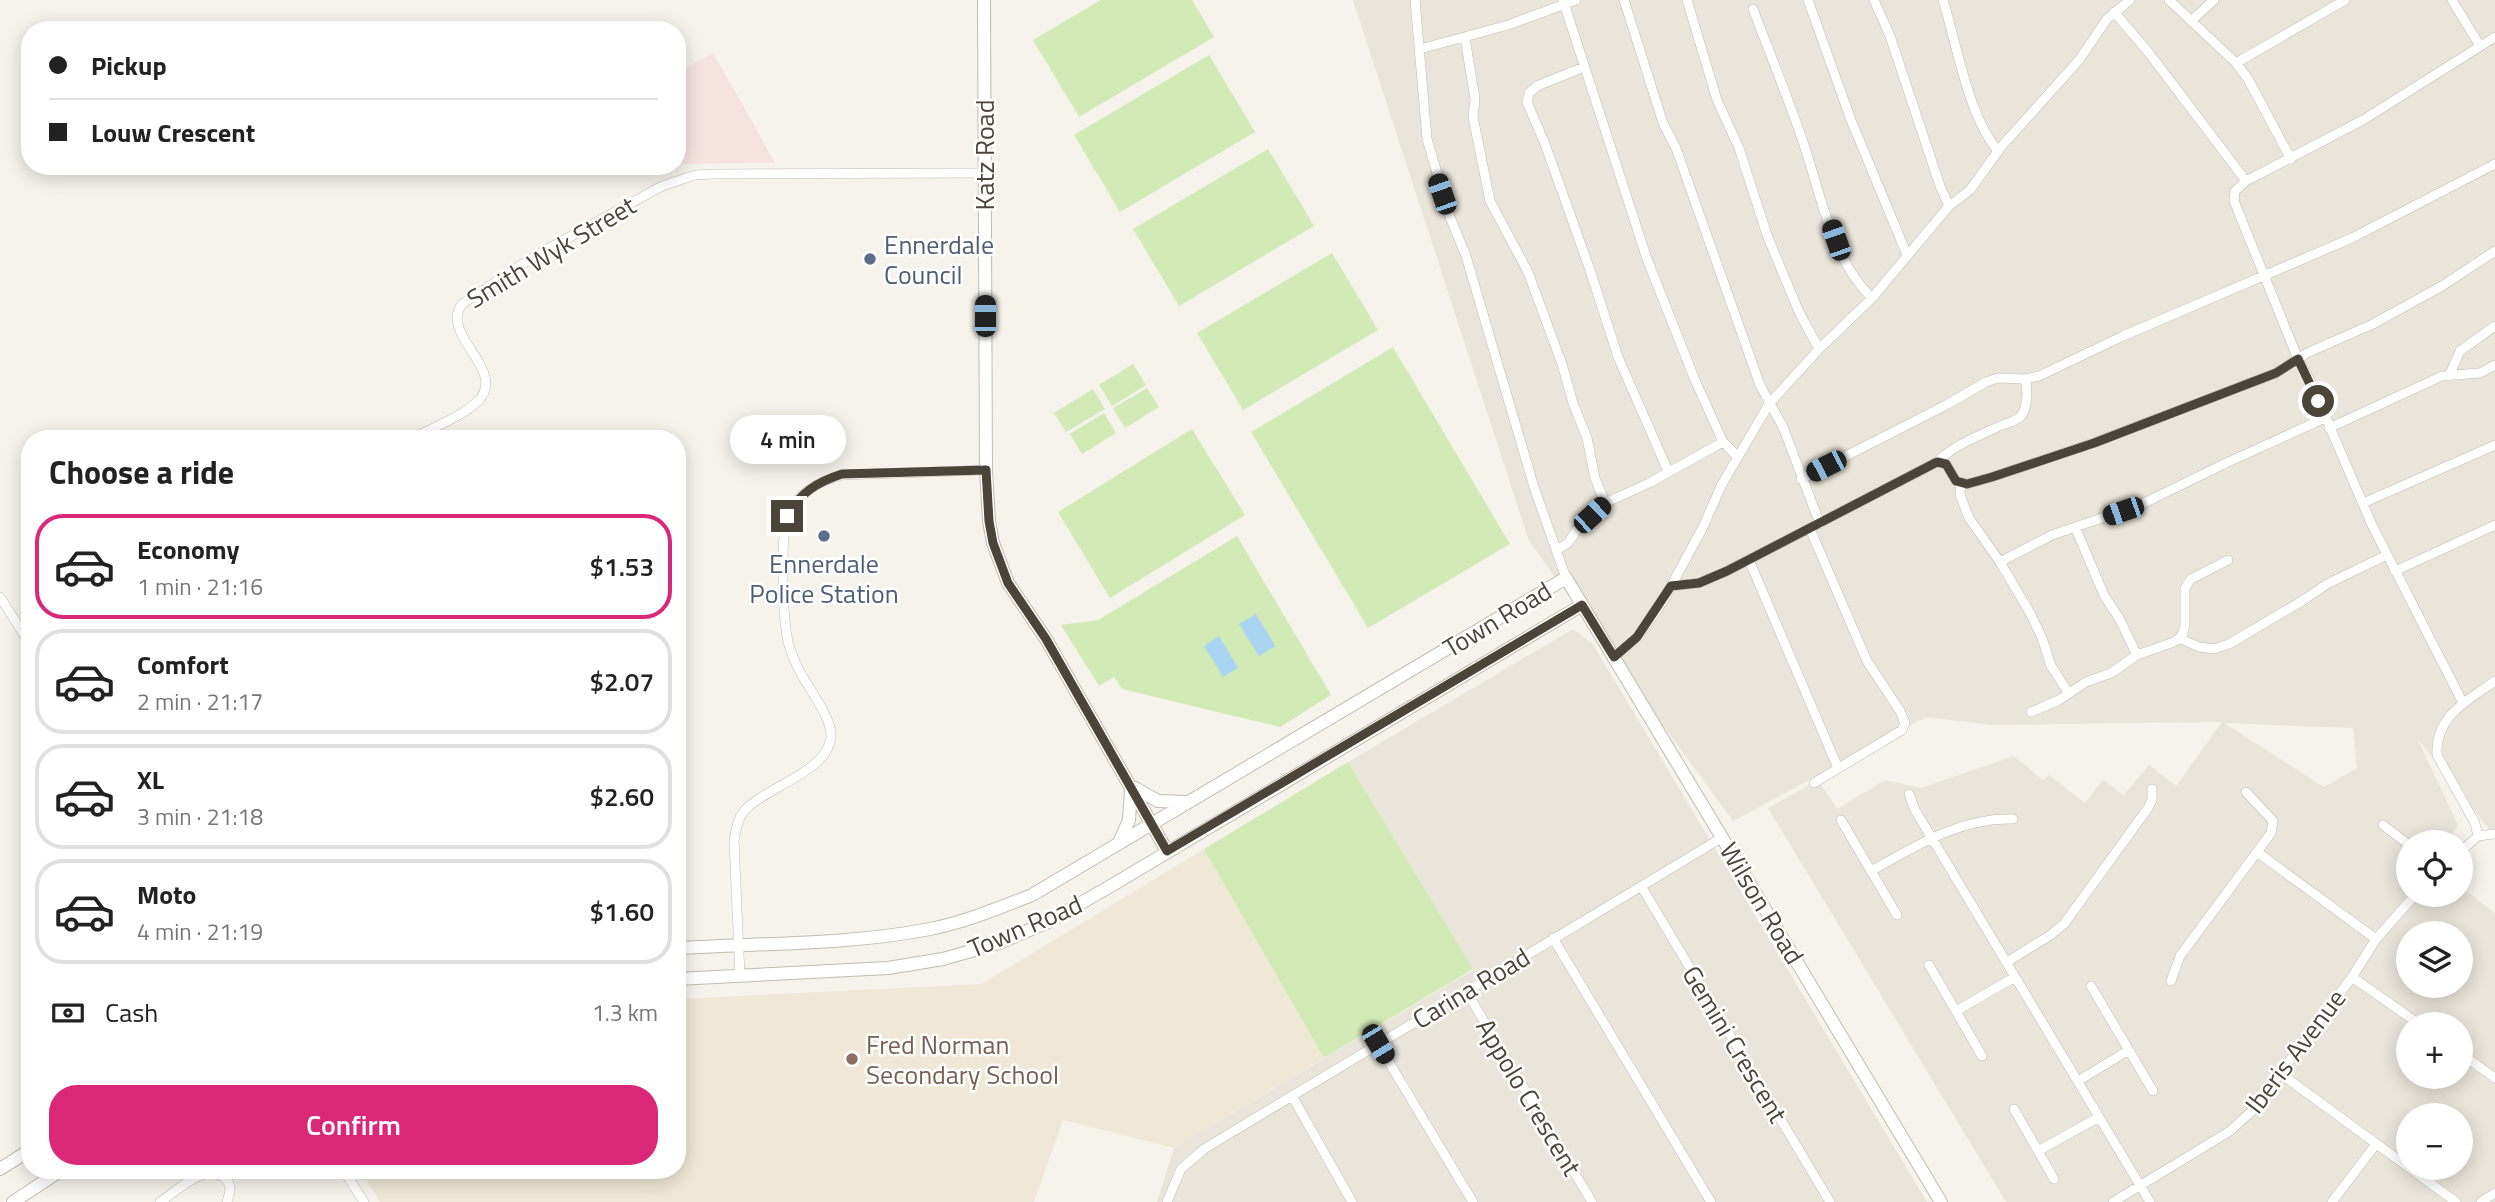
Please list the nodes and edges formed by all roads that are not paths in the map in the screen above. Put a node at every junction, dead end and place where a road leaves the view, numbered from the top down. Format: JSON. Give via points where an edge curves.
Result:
{"nodes":[{"id":1,"x":984,"y":0,"type":"edge"},
{"id":2,"x":1415,"y":0,"type":"edge"},
{"id":3,"x":1576,"y":0,"type":"edge"},
{"id":4,"x":1624,"y":0,"type":"edge"},
{"id":5,"x":1687,"y":0,"type":"edge"},
{"id":6,"x":1808,"y":0,"type":"edge"},
{"id":7,"x":1874,"y":0,"type":"edge"},
{"id":8,"x":1943,"y":0,"type":"edge"},
{"id":9,"x":2130,"y":0,"type":"edge"},
{"id":10,"x":2169,"y":0,"type":"edge"},
{"id":11,"x":2214,"y":0,"type":"edge"},
{"id":12,"x":2345,"y":0,"type":"edge"},
{"id":13,"x":2452,"y":0,"type":"edge"},
{"id":14,"x":1564,"y":2,"type":"edge"},
{"id":15,"x":1753,"y":9,"type":"dead end"},
{"id":16,"x":2113,"y":12,"type":"junction"},
{"id":17,"x":2190,"y":21,"type":"junction"},
{"id":18,"x":2495,"y":37,"type":"edge"},
{"id":19,"x":1465,"y":38,"type":"junction"},
{"id":20,"x":2480,"y":46,"type":"junction"},
{"id":21,"x":1420,"y":49,"type":"junction"},
{"id":22,"x":2236,"y":63,"type":"junction"},
{"id":23,"x":1584,"y":67,"type":"junction"},
{"id":24,"x":1998,"y":151,"type":"junction"},
{"id":25,"x":2291,"y":159,"type":"junction"},
{"id":26,"x":2495,"y":164,"type":"edge"},
{"id":27,"x":985,"y":173,"type":"junction"},
{"id":28,"x":2246,"y":181,"type":"junction"},
{"id":29,"x":1950,"y":206,"type":"junction"},
{"id":30,"x":2495,"y":251,"type":"edge"},
{"id":31,"x":1907,"y":255,"type":"junction"},
{"id":32,"x":2263,"y":276,"type":"junction"},
{"id":33,"x":1872,"y":298,"type":"junction"},
{"id":34,"x":2495,"y":326,"type":"edge"},
{"id":35,"x":1819,"y":349,"type":"junction"},
{"id":36,"x":2298,"y":359,"type":"junction"},
{"id":37,"x":2495,"y":365,"type":"edge"},
{"id":38,"x":2449,"y":376,"type":"junction"},
{"id":39,"x":2025,"y":379,"type":"junction"},
{"id":40,"x":1769,"y":404,"type":"junction"},
{"id":41,"x":2325,"y":418,"type":"junction"},
{"id":42,"x":2329,"y":428,"type":"junction"},
{"id":43,"x":428,"y":430,"type":"edge"},
{"id":44,"x":1723,"y":442,"type":"junction"},
{"id":45,"x":2495,"y":446,"type":"edge"},
{"id":46,"x":1737,"y":456,"type":"junction"},
{"id":47,"x":1937,"y":462,"type":"junction"},
{"id":48,"x":986,"y":470,"type":"junction"},
{"id":49,"x":1668,"y":471,"type":"junction"},
{"id":50,"x":1801,"y":479,"type":"junction"},
{"id":51,"x":1961,"y":482,"type":"junction"},
{"id":52,"x":1605,"y":503,"type":"junction"},
{"id":53,"x":2363,"y":503,"type":"junction"},
{"id":54,"x":1820,"y":524,"type":"junction"},
{"id":55,"x":2495,"y":525,"type":"edge"},
{"id":56,"x":2075,"y":527,"type":"junction"},
{"id":57,"x":1810,"y":529,"type":"junction"},
{"id":58,"x":1557,"y":550,"type":"junction"},
{"id":59,"x":2387,"y":555,"type":"junction"},
{"id":60,"x":1749,"y":560,"type":"junction"},
{"id":61,"x":2228,"y":560,"type":"dead end"},
{"id":62,"x":2000,"y":562,"type":"junction"},
{"id":63,"x":2395,"y":570,"type":"junction"},
{"id":64,"x":1566,"y":578,"type":"junction"},
{"id":65,"x":1671,"y":586,"type":"junction"},
{"id":66,"x":0,"y":597,"type":"edge"},
{"id":67,"x":1582,"y":605,"type":"junction"},
{"id":68,"x":21,"y":630,"type":"edge"},
{"id":69,"x":2179,"y":638,"type":"junction"},
{"id":70,"x":2137,"y":655,"type":"junction"},
{"id":71,"x":1614,"y":657,"type":"junction"},
{"id":72,"x":2495,"y":681,"type":"edge"},
{"id":73,"x":2068,"y":692,"type":"junction"},
{"id":74,"x":2463,"y":703,"type":"junction"},
{"id":75,"x":2031,"y":712,"type":"dead end"},
{"id":76,"x":1838,"y":768,"type":"junction"},
{"id":77,"x":1129,"y":783,"type":"junction"},
{"id":78,"x":1814,"y":783,"type":"dead end"},
{"id":79,"x":2152,"y":789,"type":"dead end"},
{"id":80,"x":2246,"y":792,"type":"dead end"},
{"id":81,"x":1909,"y":793,"type":"dead end"},
{"id":82,"x":1192,"y":801,"type":"junction"},
{"id":83,"x":2012,"y":819,"type":"dead end"},
{"id":84,"x":1841,"y":820,"type":"dead end"},
{"id":85,"x":1153,"y":825,"type":"junction"},
{"id":86,"x":2383,"y":825,"type":"dead end"},
{"id":87,"x":2495,"y":834,"type":"edge"},
{"id":88,"x":2396,"y":835,"type":"edge"},
{"id":89,"x":2478,"y":836,"type":"junction"},
{"id":90,"x":1723,"y":837,"type":"junction"},
{"id":91,"x":1931,"y":838,"type":"junction"},
{"id":92,"x":2473,"y":840,"type":"edge"},
{"id":93,"x":1116,"y":846,"type":"junction"},
{"id":94,"x":1167,"y":851,"type":"junction"},
{"id":95,"x":2258,"y":852,"type":"junction"},
{"id":96,"x":1871,"y":871,"type":"junction"},
{"id":97,"x":1641,"y":886,"type":"junction"},
{"id":98,"x":2404,"y":907,"type":"edge"},
{"id":99,"x":1897,"y":915,"type":"dead end"},
{"id":100,"x":1553,"y":938,"type":"junction"},
{"id":101,"x":2376,"y":939,"type":"junction"},
{"id":102,"x":739,"y":944,"type":"junction"},
{"id":103,"x":686,"y":947,"type":"edge"},
{"id":104,"x":2007,"y":962,"type":"junction"},
{"id":105,"x":1929,"y":965,"type":"dead end"},
{"id":106,"x":740,"y":976,"type":"junction"},
{"id":107,"x":2015,"y":977,"type":"junction"},
{"id":108,"x":2352,"y":977,"type":"junction"},
{"id":109,"x":686,"y":979,"type":"edge"},
{"id":110,"x":2171,"y":981,"type":"dead end"},
{"id":111,"x":2091,"y":986,"type":"dead end"},
{"id":112,"x":1466,"y":991,"type":"junction"},
{"id":113,"x":1956,"y":1011,"type":"junction"},
{"id":114,"x":2402,"y":1012,"type":"edge"},
{"id":115,"x":1378,"y":1044,"type":"junction"},
{"id":116,"x":2129,"y":1049,"type":"junction"},
{"id":117,"x":1982,"y":1056,"type":"dead end"},
{"id":118,"x":2473,"y":1062,"type":"edge"},
{"id":119,"x":2281,"y":1074,"type":"junction"},
{"id":120,"x":2495,"y":1078,"type":"edge"},
{"id":121,"x":2078,"y":1081,"type":"junction"},
{"id":122,"x":2153,"y":1091,"type":"dead end"},
{"id":123,"x":1292,"y":1096,"type":"junction"},
{"id":124,"x":2014,"y":1109,"type":"dead end"},
{"id":125,"x":2099,"y":1117,"type":"junction"},
{"id":126,"x":2376,"y":1144,"type":"junction"},
{"id":127,"x":2039,"y":1151,"type":"junction"},
{"id":128,"x":21,"y":1156,"type":"edge"},
{"id":129,"x":0,"y":1169,"type":"edge"},
{"id":130,"x":48,"y":1179,"type":"edge"},
{"id":131,"x":194,"y":1179,"type":"edge"},
{"id":132,"x":226,"y":1179,"type":"edge"},
{"id":133,"x":349,"y":1179,"type":"edge"},
{"id":134,"x":2054,"y":1179,"type":"dead end"},
{"id":135,"x":2140,"y":1185,"type":"junction"},
{"id":136,"x":2495,"y":1193,"type":"edge"},
{"id":137,"x":1348,"y":1200,"type":"edge"},
{"id":138,"x":13,"y":1202,"type":"edge"},
{"id":139,"x":160,"y":1202,"type":"edge"},
{"id":140,"x":227,"y":1202,"type":"edge"},
{"id":141,"x":364,"y":1202,"type":"edge"},
{"id":142,"x":1167,"y":1202,"type":"edge"},
{"id":143,"x":1473,"y":1202,"type":"edge"},
{"id":144,"x":1592,"y":1202,"type":"edge"},
{"id":145,"x":1711,"y":1202,"type":"edge"},
{"id":146,"x":1830,"y":1202,"type":"edge"},
{"id":147,"x":1941,"y":1202,"type":"edge"},
{"id":148,"x":2113,"y":1202,"type":"edge"},
{"id":149,"x":2150,"y":1202,"type":"edge"},
{"id":150,"x":2332,"y":1202,"type":"edge"},
{"id":151,"x":2456,"y":1202,"type":"edge"},
{"id":152,"x":2482,"y":1202,"type":"edge"}],
"edges":[{"from":1,"to":27,"type":"street","name":"Katz Road"},
{"from":2,"to":21,"type":"street"},
{"from":3,"to":14,"type":"street"},
{"from":4,"to":40,"type":"street","via":[[1663,124],[1676,148]]},
{"from":5,"to":35,"type":"street","via":[[1717,100],[1740,148],[1767,235]]},
{"from":6,"to":31,"type":"street"},
{"from":7,"to":29,"type":"street"},
{"from":8,"to":24,"type":"street","via":[[1985,133]]},
{"from":9,"to":16,"type":"street"},
{"from":10,"to":17,"type":"street"},
{"from":11,"to":17,"type":"street"},
{"from":12,"to":22,"type":"street"},
{"from":13,"to":20,"type":"street"},
{"from":14,"to":19,"type":"street"},
{"from":14,"to":23,"type":"street"},
{"from":15,"to":33,"type":"street","via":[[1843,261]]},
{"from":16,"to":24,"type":"street","via":[[2079,60]]},
{"from":16,"to":28,"type":"street"},
{"from":17,"to":22,"type":"street"},
{"from":18,"to":20,"type":"street"},
{"from":19,"to":21,"type":"street"},
{"from":19,"to":52,"type":"street","via":[[1475,99],[1473,117],[1490,201],[1528,272]]},
{"from":20,"to":25,"type":"street"},
{"from":21,"to":58,"type":"street","via":[[1431,159]]},
{"from":22,"to":25,"type":"street"},
{"from":23,"to":44,"type":"street","via":[[1647,259]]},
{"from":23,"to":49,"type":"street","via":[[1537,86],[1527,102],[1618,357]]},
{"from":24,"to":29,"type":"street","via":[[1970,191]]},
{"from":25,"to":28,"type":"street"},
{"from":26,"to":32,"type":"street","via":[[2352,238]]},
{"from":27,"to":43,"type":"street","name":"Smith Wyk Street","via":[[695,174],[662,186],[535,256],[462,304],[459,326],[484,372],[484,391],[473,405]]},
{"from":27,"to":48,"type":"street","name":"Katz Road"},
{"from":28,"to":32,"type":"street","via":[[2235,191],[2234,201]]},
{"from":29,"to":31,"type":"street"},
{"from":30,"to":36,"type":"street","via":[[2373,324]]},
{"from":31,"to":33,"type":"street"},
{"from":32,"to":36,"type":"street"},
{"from":32,"to":39,"type":"street"},
{"from":33,"to":35,"type":"street"},
{"from":34,"to":38,"type":"street","via":[[2460,351]]},
{"from":35,"to":40,"type":"street"},
{"from":36,"to":41,"type":"street"},
{"from":36,"to":51,"type":"street","via":[[2276,373],[2094,443],[1992,477]]},
{"from":37,"to":38,"type":"street","via":[[2480,373]]},
{"from":38,"to":42,"type":"street"},
{"from":39,"to":47,"type":"street","via":[[2021,416]]},
{"from":39,"to":50,"type":"street","via":[[1986,382]]},
{"from":40,"to":46,"type":"street"},
{"from":40,"to":50,"type":"street","via":[[1783,427]]},
{"from":41,"to":42,"type":"street"},
{"from":41,"to":56,"type":"street","via":[[2140,505]]},
{"from":42,"to":53,"type":"street"},
{"from":44,"to":46,"type":"street"},
{"from":44,"to":49,"type":"street"},
{"from":45,"to":53,"type":"street"},
{"from":46,"to":65,"type":"street"},
{"from":47,"to":51,"type":"street","via":[[1946,464]]},
{"from":47,"to":54,"type":"street"},
{"from":48,"to":77,"type":"street","name":"Katz Road","via":[[991,532],[1008,583],[1046,639]]},
{"from":48,"to":102,"type":"street","via":[[842,474],[805,492],[787,516],[783,559],[787,636],[796,665],[828,723],[831,739],[822,757],[752,804],[739,820],[734,841]]},
{"from":49,"to":52,"type":"street"},
{"from":50,"to":54,"type":"street"},
{"from":51,"to":62,"type":"street","via":[[1960,495],[1969,518]]},
{"from":52,"to":58,"type":"street"},
{"from":53,"to":59,"type":"street"},
{"from":54,"to":57,"type":"street"},
{"from":55,"to":63,"type":"street"},
{"from":56,"to":62,"type":"street"},
{"from":56,"to":70,"type":"street","via":[[2104,595]]},
{"from":57,"to":60,"type":"street"},
{"from":57,"to":76,"type":"street","via":[[1867,662],[1905,723],[1902,730]]},
{"from":58,"to":64,"type":"street"},
{"from":59,"to":63,"type":"street"},
{"from":59,"to":69,"type":"street","via":[[2327,584],[2229,644],[2214,649]]},
{"from":60,"to":65,"type":"street","via":[[1699,583]]},
{"from":60,"to":76,"type":"street"},
{"from":61,"to":69,"type":"street","via":[[2190,579],[2185,588],[2185,625]]},
{"from":62,"to":73,"type":"street"},
{"from":63,"to":74,"type":"street"},
{"from":64,"to":67,"type":"street","name":"Town Road"},
{"from":64,"to":82,"type":"street","name":"Town Road"},
{"from":65,"to":71,"type":"street","via":[[1637,637]]},
{"from":66,"to":68,"type":"street"},
{"from":67,"to":71,"type":"street","name":"Wilson Road"},
{"from":67,"to":94,"type":"street","name":"Town Road"},
{"from":69,"to":70,"type":"street"},
{"from":70,"to":73,"type":"street","via":[[2111,673]]},
{"from":71,"to":90,"type":"street","name":"Wilson Road"},
{"from":72,"to":74,"type":"street"},
{"from":73,"to":75,"type":"street"},
{"from":74,"to":89,"type":"street","via":[[2439,730],[2437,755]]},
{"from":76,"to":78,"type":"street"},
{"from":77,"to":82,"type":"street","via":[[1158,800]]},
{"from":77,"to":85,"type":"street","name":"Katz Road"},
{"from":77,"to":93,"type":"street","via":[[1131,811]]},
{"from":79,"to":104,"type":"street","via":[[2148,808],[2064,924]]},
{"from":80,"to":95,"type":"street","via":[[2273,821]]},
{"from":81,"to":91,"type":"street"},
{"from":82,"to":85,"type":"street","name":"Town Road"},
{"from":83,"to":91,"type":"street","via":[[1984,821]]},
{"from":84,"to":96,"type":"street"},
{"from":85,"to":93,"type":"street","name":"Town Road"},
{"from":85,"to":94,"type":"street","name":"Katz Road"},
{"from":86,"to":88,"type":"street"},
{"from":87,"to":89,"type":"street"},
{"from":89,"to":92,"type":"street"},
{"from":90,"to":97,"type":"street","name":"Carina Road"},
{"from":90,"to":147,"type":"street","name":"Wilson Road"},
{"from":91,"to":96,"type":"street"},
{"from":91,"to":104,"type":"street"},
{"from":93,"to":102,"type":"street","name":"Town Road","via":[[1032,895],[933,928],[884,936]]},
{"from":94,"to":106,"type":"street","name":"Town Road","via":[[1048,922],[943,960],[888,968]]},
{"from":95,"to":101,"type":"street"},
{"from":95,"to":110,"type":"street","via":[[2180,956]]},
{"from":96,"to":99,"type":"street"},
{"from":97,"to":100,"type":"street","name":"Carina Road"},
{"from":97,"to":146,"type":"street","name":"Gemini Crescent"},
{"from":98,"to":101,"type":"street","name":"Iberis Avenue"},
{"from":100,"to":112,"type":"street","name":"Carina Road"},
{"from":100,"to":145,"type":"street"},
{"from":101,"to":108,"type":"street","name":"Iberis Avenue"},
{"from":102,"to":103,"type":"street","name":"Town Road"},
{"from":102,"to":106,"type":"street"},
{"from":104,"to":107,"type":"street"},
{"from":105,"to":113,"type":"street"},
{"from":106,"to":109,"type":"street","name":"Town Road"},
{"from":107,"to":113,"type":"street"},
{"from":107,"to":121,"type":"street"},
{"from":108,"to":114,"type":"street"},
{"from":108,"to":119,"type":"street","name":"Iberis Avenue"},
{"from":111,"to":116,"type":"street"},
{"from":112,"to":115,"type":"street","name":"Carina Road"},
{"from":112,"to":144,"type":"street","name":"Appolo Crescent"},
{"from":113,"to":117,"type":"street"},
{"from":115,"to":123,"type":"street","name":"Carina Road"},
{"from":115,"to":143,"type":"street"},
{"from":116,"to":121,"type":"street"},
{"from":116,"to":122,"type":"street"},
{"from":118,"to":120,"type":"street"},
{"from":119,"to":126,"type":"street"},
{"from":119,"to":135,"type":"street","name":"Iberis Avenue","via":[[2230,1131]]},
{"from":121,"to":125,"type":"street"},
{"from":123,"to":137,"type":"street"},
{"from":123,"to":142,"type":"street","name":"Carina Road","via":[[1190,1159]]},
{"from":124,"to":127,"type":"street"},
{"from":125,"to":127,"type":"street"},
{"from":125,"to":135,"type":"street"},
{"from":126,"to":150,"type":"street"},
{"from":126,"to":151,"type":"street"},
{"from":127,"to":134,"type":"street"},
{"from":128,"to":129,"type":"street"},
{"from":130,"to":138,"type":"street"},
{"from":131,"to":139,"type":"street"},
{"from":132,"to":140,"type":"street","via":[[230,1187]]},
{"from":133,"to":141,"type":"street"},
{"from":135,"to":148,"type":"street","name":"Iberis Avenue"},
{"from":135,"to":149,"type":"street"},
{"from":136,"to":152,"type":"street"}]}
